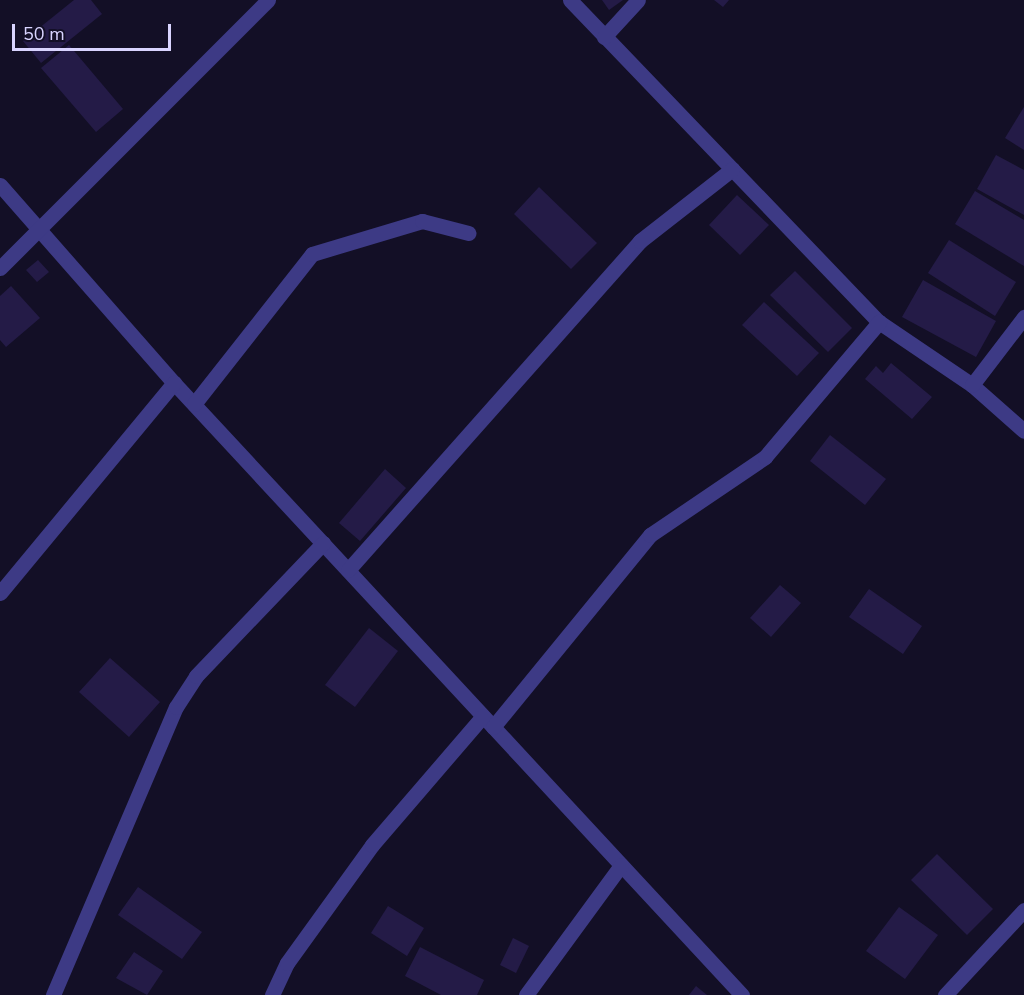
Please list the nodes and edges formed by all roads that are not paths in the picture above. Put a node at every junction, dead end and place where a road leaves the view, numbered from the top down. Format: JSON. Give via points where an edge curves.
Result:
{"nodes":[{"id":1,"x":268,"y":0,"type":"edge"},
{"id":2,"x":570,"y":0,"type":"edge"},
{"id":3,"x":638,"y":0,"type":"edge"},
{"id":4,"x":604,"y":37,"type":"junction"},
{"id":5,"x":732,"y":169,"type":"junction"},
{"id":6,"x":0,"y":185,"type":"edge"},
{"id":7,"x":38,"y":231,"type":"junction"},
{"id":8,"x":468,"y":233,"type":"dead end"},
{"id":9,"x":0,"y":268,"type":"edge"},
{"id":10,"x":1024,"y":317,"type":"edge"},
{"id":11,"x":879,"y":322,"type":"junction"},
{"id":12,"x":174,"y":382,"type":"junction"},
{"id":13,"x":972,"y":385,"type":"junction"},
{"id":14,"x":194,"y":404,"type":"junction"},
{"id":15,"x":1024,"y":431,"type":"edge"},
{"id":16,"x":323,"y":543,"type":"junction"},
{"id":17,"x":348,"y":570,"type":"junction"},
{"id":18,"x":0,"y":593,"type":"edge"},
{"id":19,"x":488,"y":722,"type":"junction"},
{"id":20,"x":621,"y":865,"type":"junction"},
{"id":21,"x":1024,"y":910,"type":"edge"},
{"id":22,"x":53,"y":995,"type":"edge"},
{"id":23,"x":272,"y":995,"type":"edge"},
{"id":24,"x":526,"y":995,"type":"edge"},
{"id":25,"x":742,"y":995,"type":"edge"},
{"id":26,"x":945,"y":995,"type":"edge"}],
"edges":[{"from":1,"to":7,"type":"street"},
{"from":2,"to":4,"type":"street"},
{"from":3,"to":4,"type":"street"},
{"from":4,"to":5,"type":"street"},
{"from":5,"to":11,"type":"street"},
{"from":5,"to":17,"type":"street","via":[[640,241]]},
{"from":6,"to":7,"type":"street"},
{"from":7,"to":9,"type":"street"},
{"from":7,"to":12,"type":"street"},
{"from":8,"to":14,"type":"street","via":[[422,221],[312,254]]},
{"from":10,"to":13,"type":"street"},
{"from":11,"to":13,"type":"street"},
{"from":11,"to":19,"type":"street","via":[[765,457],[650,535]]},
{"from":12,"to":14,"type":"street"},
{"from":12,"to":18,"type":"street"},
{"from":13,"to":15,"type":"street"},
{"from":14,"to":16,"type":"street"},
{"from":16,"to":17,"type":"street"},
{"from":16,"to":22,"type":"street","via":[[196,676],[176,706]]},
{"from":17,"to":19,"type":"street"},
{"from":19,"to":20,"type":"street"},
{"from":19,"to":23,"type":"street","via":[[372,845],[287,963]]},
{"from":20,"to":24,"type":"street"},
{"from":20,"to":25,"type":"street"},
{"from":21,"to":26,"type":"street"}]}
